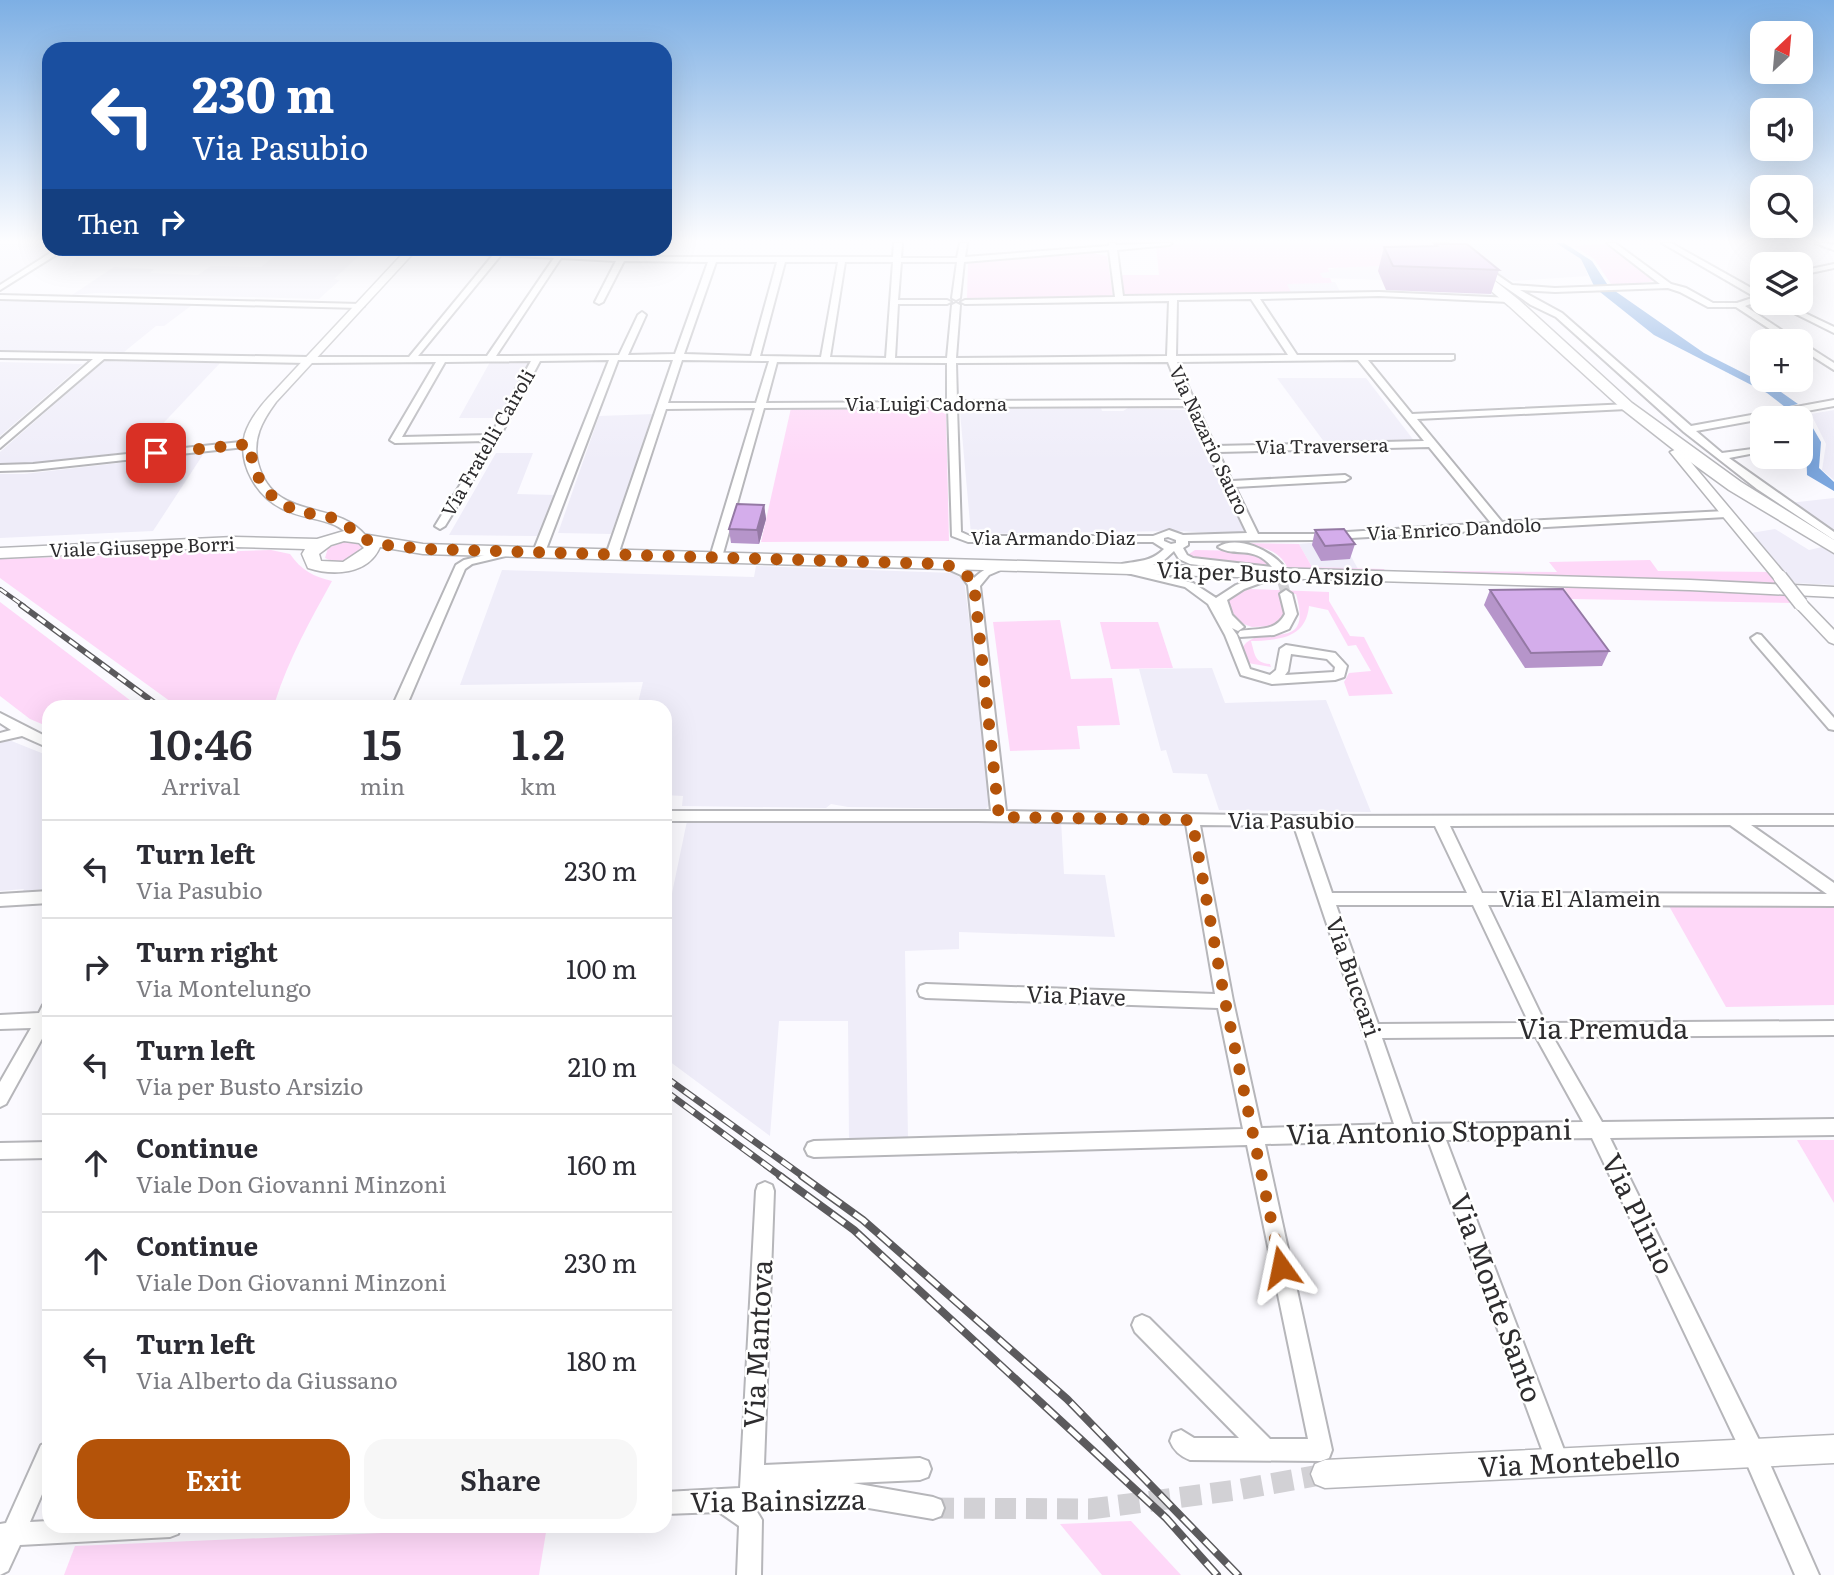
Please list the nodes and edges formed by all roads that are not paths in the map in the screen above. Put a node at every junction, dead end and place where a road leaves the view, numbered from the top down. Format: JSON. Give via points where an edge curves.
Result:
{"nodes":[{"id":1,"x":350,"y":316,"type":"edge"},
{"id":2,"x":446,"y":316,"type":"edge"},
{"id":3,"x":518,"y":316,"type":"edge"},
{"id":4,"x":641,"y":316,"type":"edge"},
{"id":5,"x":692,"y":316,"type":"edge"},
{"id":6,"x":766,"y":316,"type":"edge"},
{"id":7,"x":832,"y":316,"type":"edge"},
{"id":8,"x":892,"y":316,"type":"edge"},
{"id":9,"x":954,"y":316,"type":"edge"},
{"id":10,"x":1172,"y":316,"type":"edge"},
{"id":11,"x":1267,"y":316,"type":"edge"},
{"id":12,"x":1535,"y":316,"type":"edge"},
{"id":13,"x":1560,"y":316,"type":"edge"},
{"id":14,"x":1756,"y":316,"type":"edge"},
{"id":15,"x":1806,"y":316,"type":"edge"},
{"id":16,"x":1775,"y":329,"type":"edge"},
{"id":17,"x":1834,"y":330,"type":"edge"},
{"id":18,"x":1813,"y":353,"type":"edge"},
{"id":19,"x":0,"y":355,"type":"edge"},
{"id":20,"x":101,"y":357,"type":"junction"},
{"id":21,"x":678,"y":357,"type":"junction"},
{"id":22,"x":1451,"y":357,"type":"dead end"},
{"id":23,"x":412,"y":358,"type":"junction"},
{"id":24,"x":443,"y":358,"type":"junction"},
{"id":25,"x":618,"y":358,"type":"junction"},
{"id":26,"x":755,"y":358,"type":"junction"},
{"id":27,"x":774,"y":358,"type":"junction"},
{"id":28,"x":1294,"y":358,"type":"junction"},
{"id":29,"x":1361,"y":358,"type":"junction"},
{"id":30,"x":489,"y":359,"type":"junction"},
{"id":31,"x":537,"y":359,"type":"junction"},
{"id":32,"x":1171,"y":359,"type":"junction"},
{"id":33,"x":308,"y":360,"type":"junction"},
{"id":34,"x":825,"y":360,"type":"junction"},
{"id":35,"x":950,"y":360,"type":"junction"},
{"id":36,"x":890,"y":361,"type":"junction"},
{"id":37,"x":1834,"y":366,"type":"edge"},
{"id":38,"x":1189,"y":403,"type":"junction"},
{"id":39,"x":1834,"y":403,"type":"edge"},
{"id":40,"x":762,"y":405,"type":"junction"},
{"id":41,"x":952,"y":405,"type":"junction"},
{"id":42,"x":663,"y":406,"type":"junction"},
{"id":43,"x":1627,"y":406,"type":"junction"},
{"id":44,"x":1408,"y":417,"type":"junction"},
{"id":45,"x":1686,"y":430,"type":"junction"},
{"id":46,"x":494,"y":438,"type":"junction"},
{"id":47,"x":250,"y":444,"type":"junction"},
{"id":48,"x":1432,"y":444,"type":"junction"},
{"id":49,"x":0,"y":445,"type":"edge"},
{"id":50,"x":1211,"y":449,"type":"junction"},
{"id":51,"x":1684,"y":450,"type":"junction"},
{"id":52,"x":1750,"y":451,"type":"edge"},
{"id":53,"x":1720,"y":456,"type":"junction"},
{"id":54,"x":0,"y":468,"type":"edge"},
{"id":55,"x":1345,"y":478,"type":"dead end"},
{"id":56,"x":1228,"y":484,"type":"junction"},
{"id":57,"x":1726,"y":514,"type":"junction"},
{"id":58,"x":440,"y":526,"type":"dead end"},
{"id":59,"x":1500,"y":527,"type":"junction"},
{"id":60,"x":1834,"y":537,"type":"edge"},
{"id":61,"x":364,"y":538,"type":"junction"},
{"id":62,"x":1255,"y":538,"type":"junction"},
{"id":63,"x":326,"y":539,"type":"junction"},
{"id":64,"x":1178,"y":544,"type":"junction"},
{"id":65,"x":1834,"y":548,"type":"edge"},
{"id":66,"x":423,"y":549,"type":"junction"},
{"id":67,"x":515,"y":551,"type":"junction"},
{"id":68,"x":3,"y":552,"type":"edge"},
{"id":69,"x":539,"y":552,"type":"junction"},
{"id":70,"x":611,"y":555,"type":"junction"},
{"id":71,"x":716,"y":558,"type":"junction"},
{"id":72,"x":361,"y":560,"type":"junction"},
{"id":73,"x":945,"y":564,"type":"junction"},
{"id":74,"x":1004,"y":566,"type":"junction"},
{"id":75,"x":1072,"y":568,"type":"junction"},
{"id":76,"x":1119,"y":569,"type":"junction"},
{"id":77,"x":1275,"y":571,"type":"junction"},
{"id":78,"x":1321,"y":575,"type":"junction"},
{"id":79,"x":974,"y":585,"type":"junction"},
{"id":80,"x":1831,"y":591,"type":"edge"},
{"id":81,"x":1286,"y":594,"type":"tunnel mouth"},
{"id":82,"x":1237,"y":632,"type":"junction"},
{"id":83,"x":1757,"y":638,"type":"dead end"},
{"id":84,"x":1834,"y":639,"type":"edge"},
{"id":85,"x":1272,"y":680,"type":"junction"},
{"id":86,"x":402,"y":700,"type":"edge"},
{"id":87,"x":0,"y":716,"type":"edge"},
{"id":88,"x":1834,"y":726,"type":"edge"},
{"id":89,"x":23,"y":731,"type":"junction"},
{"id":90,"x":0,"y":737,"type":"edge"},
{"id":91,"x":42,"y":740,"type":"edge"},
{"id":92,"x":672,"y":816,"type":"edge"},
{"id":93,"x":999,"y":817,"type":"junction"},
{"id":94,"x":1192,"y":820,"type":"junction"},
{"id":95,"x":1733,"y":820,"type":"junction"},
{"id":96,"x":1834,"y":820,"type":"edge"},
{"id":97,"x":1300,"y":821,"type":"junction"},
{"id":98,"x":1440,"y":821,"type":"junction"},
{"id":99,"x":1834,"y":891,"type":"edge"},
{"id":100,"x":42,"y":897,"type":"edge"},
{"id":101,"x":1326,"y":899,"type":"junction"},
{"id":102,"x":1478,"y":899,"type":"junction"},
{"id":103,"x":0,"y":900,"type":"edge"},
{"id":104,"x":1834,"y":900,"type":"edge"},
{"id":105,"x":926,"y":992,"type":"dead end"},
{"id":106,"x":1225,"y":1001,"type":"junction"},
{"id":107,"x":42,"y":1016,"type":"edge"},
{"id":108,"x":0,"y":1022,"type":"edge"},
{"id":109,"x":42,"y":1022,"type":"edge"},
{"id":110,"x":1834,"y":1028,"type":"edge"},
{"id":111,"x":1540,"y":1030,"type":"junction"},
{"id":112,"x":1371,"y":1031,"type":"junction"},
{"id":113,"x":0,"y":1099,"type":"edge"},
{"id":114,"x":1834,"y":1127,"type":"edge"},
{"id":115,"x":1597,"y":1129,"type":"junction"},
{"id":116,"x":1406,"y":1132,"type":"junction"},
{"id":117,"x":1434,"y":1132,"type":"junction"},
{"id":118,"x":1253,"y":1136,"type":"junction"},
{"id":119,"x":814,"y":1149,"type":"dead end"},
{"id":120,"x":42,"y":1150,"type":"edge"},
{"id":121,"x":0,"y":1151,"type":"edge"},
{"id":122,"x":765,"y":1191,"type":"dead end"},
{"id":123,"x":1142,"y":1325,"type":"dead end"},
{"id":124,"x":1181,"y":1441,"type":"dead end"},
{"id":125,"x":1266,"y":1450,"type":"junction"},
{"id":126,"x":1834,"y":1450,"type":"edge"},
{"id":127,"x":1754,"y":1454,"type":"junction"},
{"id":128,"x":1323,"y":1462,"type":"junction"},
{"id":129,"x":1558,"y":1463,"type":"junction"},
{"id":130,"x":42,"y":1466,"type":"edge"},
{"id":131,"x":920,"y":1469,"type":"dead end"},
{"id":132,"x":751,"y":1487,"type":"junction"},
{"id":133,"x":722,"y":1500,"type":"junction"},
{"id":134,"x":672,"y":1503,"type":"edge"},
{"id":135,"x":933,"y":1508,"type":"tunnel mouth"},
{"id":136,"x":42,"y":1532,"type":"edge"},
{"id":137,"x":6,"y":1534,"type":"edge"},
{"id":138,"x":0,"y":1563,"type":"edge"},
{"id":139,"x":749,"y":1575,"type":"edge"},
{"id":140,"x":1807,"y":1575,"type":"edge"}],
"edges":[{"from":1,"to":33,"type":"street"},
{"from":2,"to":23,"type":"street"},
{"from":3,"to":30,"type":"street"},
{"from":4,"to":25,"type":"street"},
{"from":5,"to":21,"type":"street"},
{"from":6,"to":26,"type":"street"},
{"from":7,"to":34,"type":"street"},
{"from":8,"to":36,"type":"street"},
{"from":9,"to":35,"type":"street","name":"Via Armando Diaz"},
{"from":10,"to":32,"type":"street","name":"Via Nazario Sauro"},
{"from":11,"to":28,"type":"street"},
{"from":12,"to":43,"type":"main road"},
{"from":13,"to":45,"type":"street"},
{"from":14,"to":16,"type":"street"},
{"from":15,"to":17,"type":"street"},
{"from":18,"to":37,"type":"street"},
{"from":19,"to":20,"type":"street"},
{"from":20,"to":33,"type":"street"},
{"from":20,"to":49,"type":"street"},
{"from":21,"to":25,"type":"street"},
{"from":21,"to":26,"type":"street"},
{"from":21,"to":42,"type":"street"},
{"from":22,"to":29,"type":"street"},
{"from":23,"to":24,"type":"street"},
{"from":23,"to":33,"type":"street"},
{"from":24,"to":30,"type":"street"},
{"from":24,"to":46,"type":"street","via":[[395,440]]},
{"from":25,"to":31,"type":"street"},
{"from":25,"to":69,"type":"street"},
{"from":26,"to":27,"type":"street"},
{"from":27,"to":34,"type":"street"},
{"from":27,"to":40,"type":"street"},
{"from":28,"to":29,"type":"street"},
{"from":28,"to":32,"type":"street"},
{"from":29,"to":44,"type":"street"},
{"from":30,"to":31,"type":"street"},
{"from":31,"to":46,"type":"street","name":"Via Fratelli Cairoli"},
{"from":32,"to":35,"type":"street"},
{"from":32,"to":38,"type":"street","name":"Via Nazario Sauro"},
{"from":33,"to":47,"type":"street","via":[[260,416]]},
{"from":34,"to":36,"type":"street"},
{"from":35,"to":36,"type":"street"},
{"from":35,"to":41,"type":"street","name":"Via Armando Diaz"},
{"from":38,"to":41,"type":"street","name":"Via Luigi Cadorna"},
{"from":38,"to":50,"type":"street","name":"Via Nazario Sauro"},
{"from":39,"to":45,"type":"street"},
{"from":40,"to":41,"type":"street","name":"Via Luigi Cadorna"},
{"from":40,"to":42,"type":"street","name":"Via Luigi Cadorna"},
{"from":40,"to":71,"type":"street"},
{"from":41,"to":64,"type":"street","name":"Via Armando Diaz","via":[[957,534],[980,539],[1157,539],[1162,545]]},
{"from":42,"to":70,"type":"street"},
{"from":43,"to":44,"type":"street"},
{"from":43,"to":51,"type":"main road"},
{"from":44,"to":48,"type":"street"},
{"from":45,"to":53,"type":"street"},
{"from":46,"to":58,"type":"street","name":"Via Fratelli Cairoli"},
{"from":47,"to":54,"type":"street"},
{"from":47,"to":63,"type":"street","via":[[252,467],[261,484]]},
{"from":48,"to":50,"type":"street","name":"Via Traversera"},
{"from":48,"to":59,"type":"street"},
{"from":50,"to":56,"type":"street","name":"Via Nazario Sauro"},
{"from":51,"to":57,"type":"street","via":[[1676,452]]},
{"from":51,"to":65,"type":"main road"},
{"from":52,"to":53,"type":"street"},
{"from":53,"to":60,"type":"street","via":[[1782,505]]},
{"from":55,"to":56,"type":"street"},
{"from":56,"to":62,"type":"street","name":"Via Nazario Sauro"},
{"from":57,"to":59,"type":"street","name":"Via Enrico Dandolo"},
{"from":57,"to":84,"type":"street","bridge":true},
{"from":59,"to":62,"type":"street","name":"Via Enrico Dandolo"},
{"from":61,"to":63,"type":"main road"},
{"from":61,"to":66,"type":"main road"},
{"from":61,"to":72,"type":"main road","via":[[372,549]]},
{"from":62,"to":64,"type":"street","name":"Via Enrico Dandolo"},
{"from":63,"to":68,"type":"main road","name":"Viale Giuseppe Borri"},
{"from":63,"to":72,"type":"main road","via":[[314,564],[331,568]]},
{"from":64,"to":75,"type":"street","via":[[1165,556],[1141,565]]},
{"from":64,"to":77,"type":"street","via":[[1248,548],[1267,555]]},
{"from":64,"to":78,"type":"street","via":[[1182,556],[1190,561]]},
{"from":66,"to":67,"type":"main road","name":"Via per Busto Arsizio"},
{"from":66,"to":72,"type":"main road"},
{"from":67,"to":69,"type":"main road","name":"Via per Busto Arsizio"},
{"from":67,"to":86,"type":"street","via":[[460,567]]},
{"from":69,"to":70,"type":"main road","name":"Via per Busto Arsizio"},
{"from":70,"to":71,"type":"main road","name":"Via per Busto Arsizio"},
{"from":71,"to":73,"type":"main road","name":"Via per Busto Arsizio"},
{"from":73,"to":74,"type":"main road","name":"Via per Busto Arsizio"},
{"from":73,"to":79,"type":"street","via":[[965,573]]},
{"from":74,"to":75,"type":"main road","name":"Via per Busto Arsizio"},
{"from":74,"to":79,"type":"street","via":[[985,573]]},
{"from":75,"to":76,"type":"main road","name":"Via per Busto Arsizio"},
{"from":76,"to":77,"type":"main road","name":"Via per Busto Arsizio"},
{"from":76,"to":82,"type":"street","via":[[1189,585],[1213,602]]},
{"from":77,"to":78,"type":"main road","name":"Via per Busto Arsizio"},
{"from":77,"to":82,"type":"street","via":[[1221,600]]},
{"from":78,"to":80,"type":"main road","name":"Via per Busto Arsizio"},
{"from":79,"to":93,"type":"street"},
{"from":81,"to":82,"type":"street","via":[[1290,621],[1274,631]]},
{"from":82,"to":85,"type":"street","via":[[1237,654],[1245,672]]},
{"from":83,"to":88,"type":"street"},
{"from":85,"to":85,"type":"street","via":[[1335,676],[1342,666],[1331,656],[1286,649],[1282,671]]},
{"from":87,"to":89,"type":"street"},
{"from":89,"to":90,"type":"street"},
{"from":89,"to":91,"type":"street"},
{"from":92,"to":93,"type":"street","name":"Via Pasubio"},
{"from":93,"to":94,"type":"street","name":"Via Pasubio"},
{"from":94,"to":97,"type":"street","name":"Via Pasubio"},
{"from":94,"to":106,"type":"street"},
{"from":95,"to":96,"type":"street","name":"Via Pasubio"},
{"from":95,"to":98,"type":"street","name":"Via Pasubio"},
{"from":95,"to":99,"type":"street"},
{"from":97,"to":98,"type":"street","name":"Via Pasubio"},
{"from":97,"to":101,"type":"street","name":"Via Buccari"},
{"from":98,"to":102,"type":"street","name":"Via Plinio"},
{"from":100,"to":103,"type":"street"},
{"from":101,"to":102,"type":"street","name":"Via El Alamein"},
{"from":101,"to":112,"type":"street","name":"Via Buccari"},
{"from":102,"to":104,"type":"street","name":"Via El Alamein"},
{"from":102,"to":111,"type":"street","name":"Via Plinio"},
{"from":105,"to":106,"type":"street","name":"Via Piave"},
{"from":106,"to":118,"type":"street"},
{"from":107,"to":108,"type":"street"},
{"from":109,"to":113,"type":"street"},
{"from":110,"to":111,"type":"street","name":"Via Premuda"},
{"from":111,"to":112,"type":"street","name":"Via Premuda"},
{"from":111,"to":115,"type":"street","name":"Via Plinio"},
{"from":112,"to":116,"type":"street","name":"Via Buccari"},
{"from":114,"to":115,"type":"street","name":"Via Antonio Stoppani"},
{"from":115,"to":117,"type":"street","name":"Via Antonio Stoppani"},
{"from":115,"to":127,"type":"street","name":"Via Plinio"},
{"from":116,"to":117,"type":"street","name":"Via Antonio Stoppani"},
{"from":116,"to":118,"type":"street","name":"Via Antonio Stoppani"},
{"from":117,"to":129,"type":"street","name":"Via Monte Santo"},
{"from":118,"to":119,"type":"street","name":"Via Antonio Stoppani"},
{"from":118,"to":128,"type":"street"},
{"from":120,"to":121,"type":"street"},
{"from":122,"to":132,"type":"street","name":"Via Mantova"},
{"from":123,"to":125,"type":"street"},
{"from":124,"to":125,"type":"street","via":[[1190,1449]]},
{"from":125,"to":128,"type":"street"},
{"from":126,"to":127,"type":"street","name":"Via Montebello"},
{"from":127,"to":129,"type":"street","name":"Via Montebello"},
{"from":127,"to":140,"type":"street","name":"Via Plinio"},
{"from":128,"to":129,"type":"street","name":"Via Montebello"},
{"from":130,"to":137,"type":"street"},
{"from":131,"to":132,"type":"street"},
{"from":132,"to":133,"type":"street","name":"Via Bainsizza"},
{"from":132,"to":135,"type":"street","name":"Via Bainsizza","via":[[851,1494]]},
{"from":133,"to":134,"type":"street","name":"Via Bainsizza"},
{"from":133,"to":139,"type":"street","via":[[751,1520]]},
{"from":136,"to":137,"type":"street"},
{"from":137,"to":138,"type":"street"}]}
